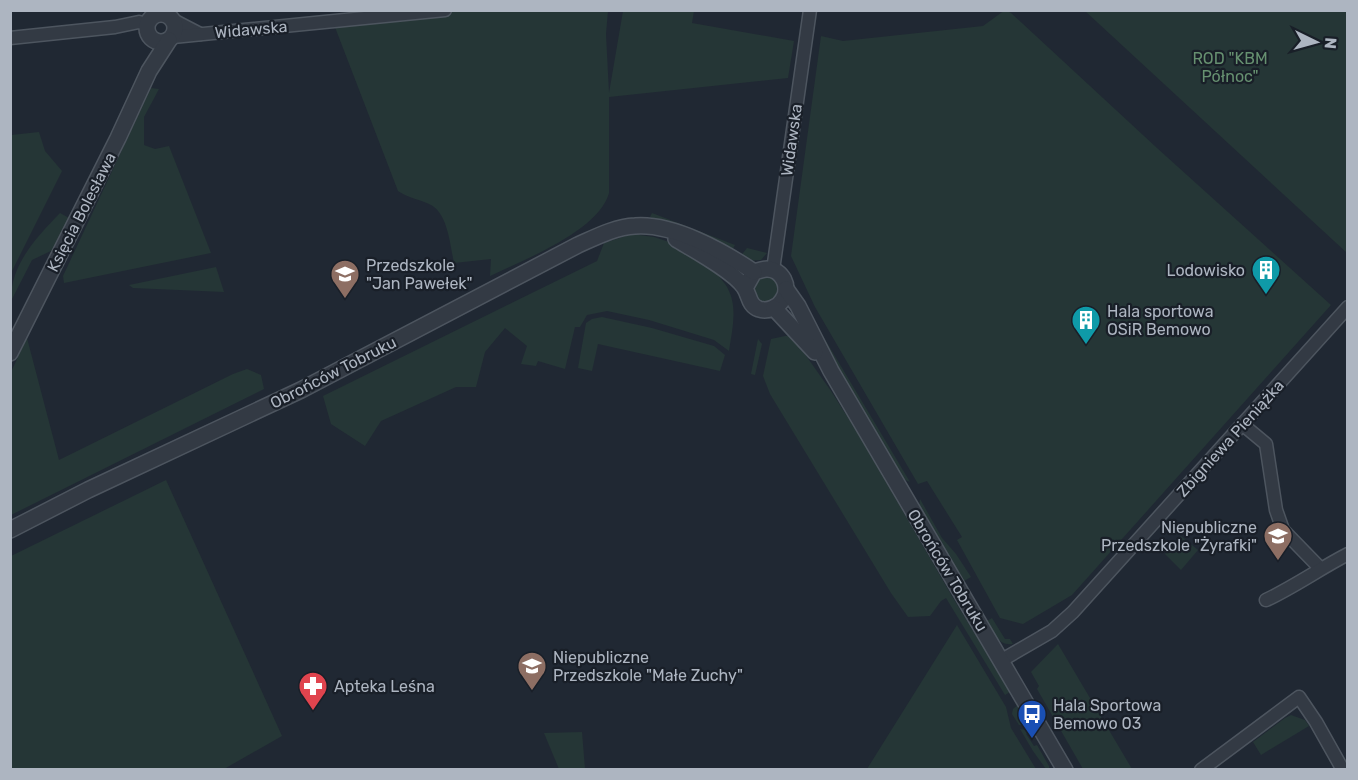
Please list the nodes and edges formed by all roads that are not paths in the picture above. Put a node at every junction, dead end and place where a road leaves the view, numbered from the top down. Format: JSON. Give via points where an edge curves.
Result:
{"nodes":[{"id":1,"x":445,"y":10,"type":"edge"},
{"id":2,"x":810,"y":10,"type":"edge"},
{"id":3,"x":167,"y":15,"type":"edge"},
{"id":4,"x":148,"y":30,"type":"junction"},
{"id":5,"x":200,"y":34,"type":"junction"},
{"id":6,"x":10,"y":38,"type":"edge"},
{"id":7,"x":171,"y":38,"type":"junction"},
{"id":8,"x":149,"y":70,"type":"junction"},
{"id":9,"x":658,"y":228,"type":"junction"},
{"id":10,"x":773,"y":270,"type":"junction"},
{"id":11,"x":753,"y":272,"type":"junction"},
{"id":12,"x":786,"y":289,"type":"junction"},
{"id":13,"x":746,"y":293,"type":"junction"},
{"id":14,"x":1347,"y":307,"type":"edge"},
{"id":15,"x":774,"y":308,"type":"junction"},
{"id":16,"x":10,"y":352,"type":"edge"},
{"id":17,"x":831,"y":371,"type":"junction"},
{"id":18,"x":1242,"y":424,"type":"junction"},
{"id":19,"x":10,"y":530,"type":"edge"},
{"id":20,"x":1347,"y":554,"type":"edge"},
{"id":21,"x":1320,"y":568,"type":"junction"},
{"id":22,"x":1266,"y":600,"type":"dead end"},
{"id":23,"x":1002,"y":660,"type":"junction"},
{"id":24,"x":1065,"y":770,"type":"edge"},
{"id":25,"x":1201,"y":770,"type":"edge"},
{"id":26,"x":1343,"y":770,"type":"edge"}],
"edges":[{"from":1,"to":5,"type":"street","name":"Widawska"},
{"from":2,"to":10,"type":"street","name":"Widawska"},
{"from":3,"to":4,"type":"street","name":"Widawska","via":[[153,16]]},
{"from":3,"to":5,"type":"street","name":"Widawska"},
{"from":3,"to":7,"type":"street","via":[[175,30]]},
{"from":4,"to":6,"type":"street","name":"Widawska","via":[[139,22]]},
{"from":4,"to":7,"type":"street","name":"Widawska","via":[[158,42]]},
{"from":4,"to":8,"type":"street","name":"Księcia Bolesława"},
{"from":5,"to":7,"type":"street","name":"Widawska"},
{"from":7,"to":8,"type":"street","name":"Księcia Bolesława"},
{"from":8,"to":16,"type":"street","name":"Księcia Bolesława"},
{"from":9,"to":11,"type":"street","name":"Obrońców Tobruku","via":[[700,240]]},
{"from":9,"to":13,"type":"street","via":[[727,273]]},
{"from":9,"to":19,"type":"street","name":"Obrońców Tobruku","via":[[635,226],[610,231],[578,245],[301,390]]},
{"from":10,"to":11,"type":"street"},
{"from":10,"to":12,"type":"street","via":[[785,281]]},
{"from":11,"to":13,"type":"street"},
{"from":12,"to":15,"type":"street","via":[[785,297]]},
{"from":12,"to":17,"type":"street","name":"Obrońców Tobruku"},
{"from":13,"to":15,"type":"street","via":[[759,309]]},
{"from":14,"to":18,"type":"street","name":"Zbigniewa Pieniążka"},
{"from":15,"to":17,"type":"street","name":"Obrońców Tobruku"},
{"from":17,"to":23,"type":"street","name":"Obrońców Tobruku"},
{"from":18,"to":21,"type":"street","via":[[1266,444],[1283,530]]},
{"from":18,"to":23,"type":"street","name":"Zbigniewa Pieniążka","via":[[1073,612],[1052,631]]},
{"from":20,"to":21,"type":"street"},
{"from":21,"to":22,"type":"street"},
{"from":23,"to":24,"type":"street","name":"Obrońców Tobruku"},
{"from":25,"to":26,"type":"street","via":[[1299,697]]}]}
